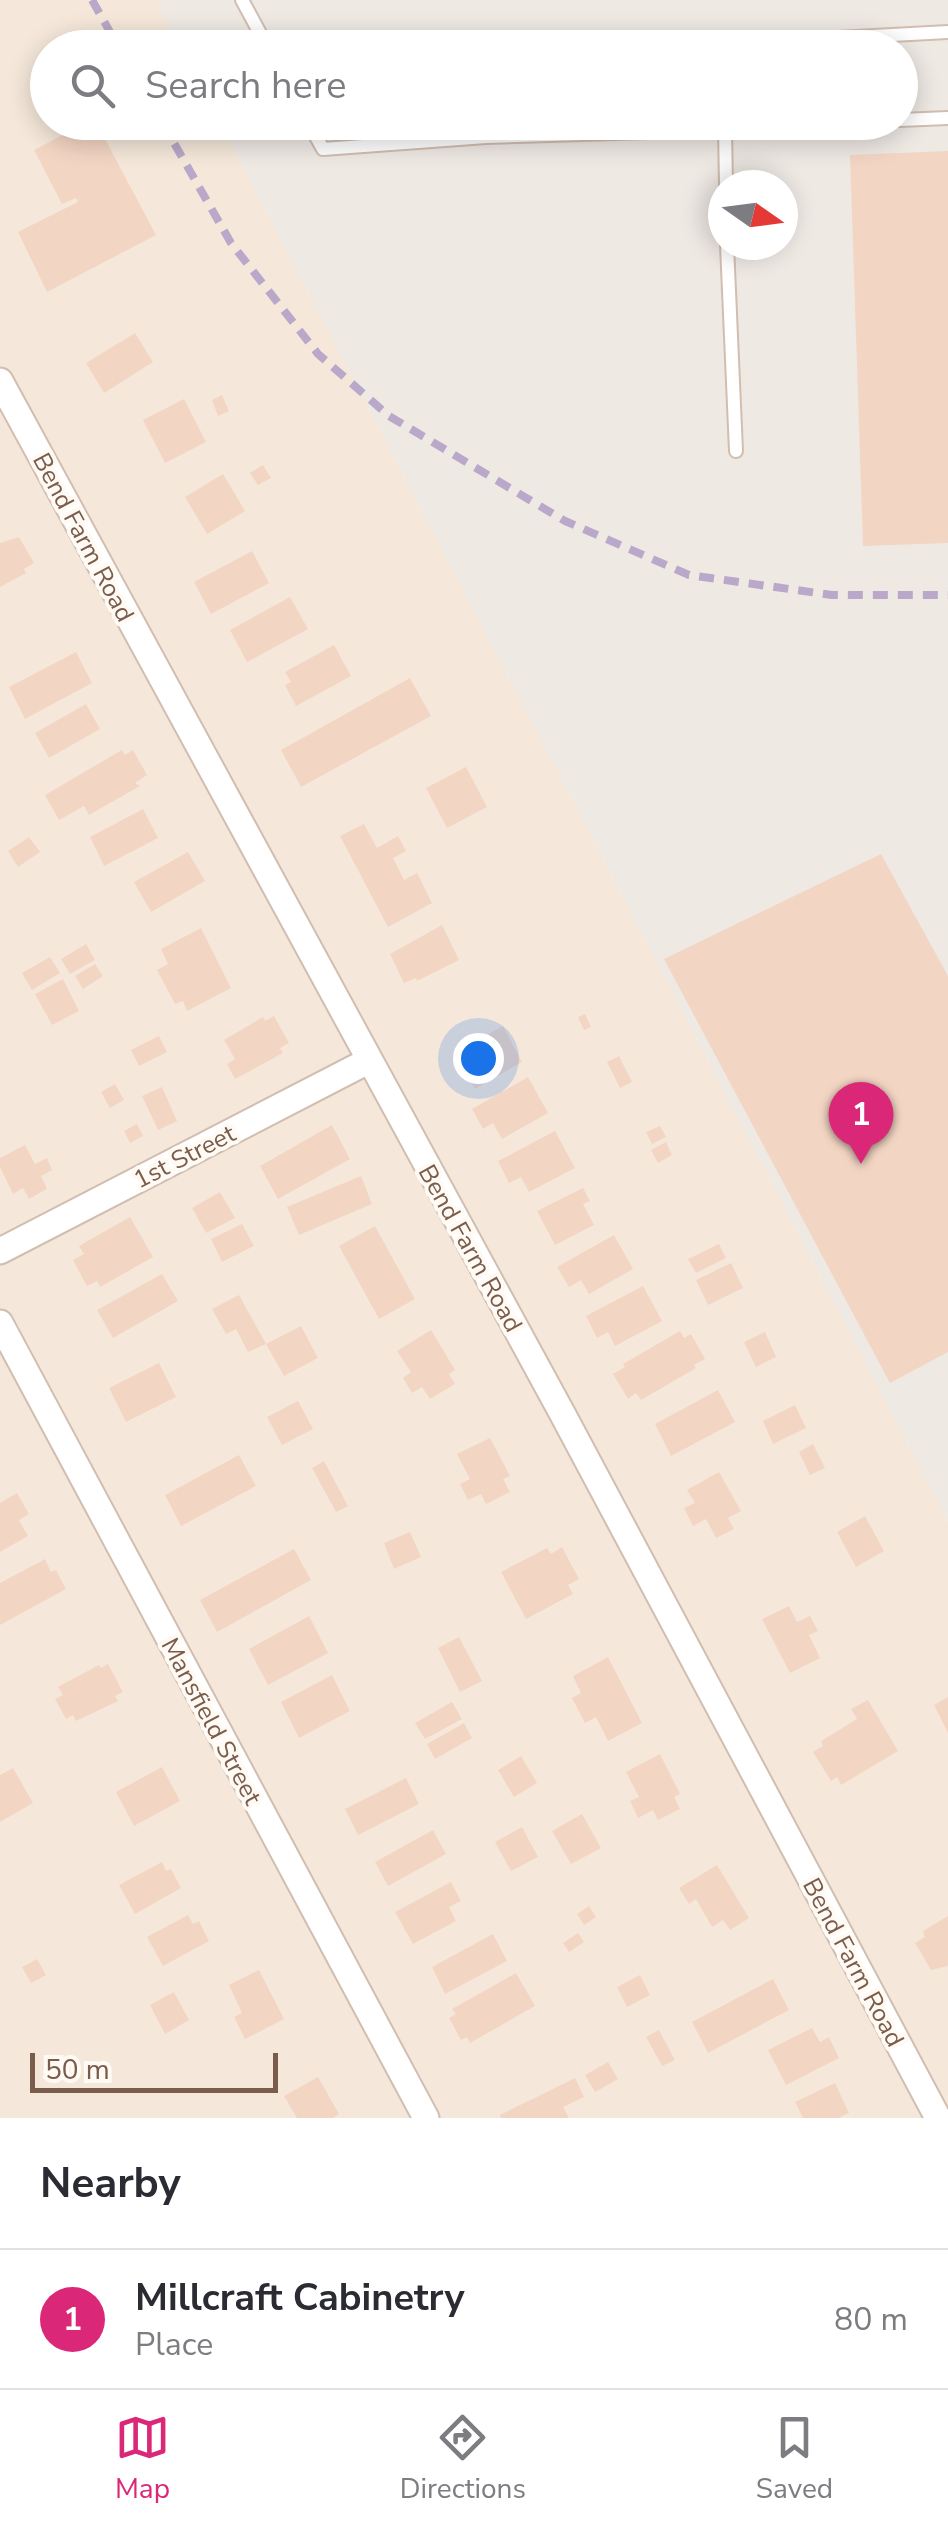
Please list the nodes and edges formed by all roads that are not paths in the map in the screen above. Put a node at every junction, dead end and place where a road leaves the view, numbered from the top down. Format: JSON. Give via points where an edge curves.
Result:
{"nodes":[{"id":1,"x":242,"y":0,"type":"edge"},
{"id":2,"x":258,"y":30,"type":"edge"},
{"id":3,"x":948,"y":32,"type":"edge"},
{"id":4,"x":918,"y":34,"type":"edge"},
{"id":5,"x":948,"y":118,"type":"edge"},
{"id":6,"x":918,"y":119,"type":"edge"},
{"id":7,"x":318,"y":140,"type":"edge"},
{"id":8,"x":445,"y":140,"type":"edge"},
{"id":9,"x":725,"y":140,"type":"edge"},
{"id":10,"x":726,"y":170,"type":"edge"},
{"id":11,"x":728,"y":260,"type":"edge"},
{"id":12,"x":0,"y":381,"type":"edge"},
{"id":13,"x":736,"y":451,"type":"dead end"},
{"id":14,"x":368,"y":1060,"type":"junction"},
{"id":15,"x":0,"y":1252,"type":"edge"},
{"id":16,"x":0,"y":1323,"type":"edge"},
{"id":17,"x":426,"y":2118,"type":"edge"},
{"id":18,"x":938,"y":2118,"type":"edge"}],
"edges":[{"from":1,"to":2,"type":"lane"},
{"from":3,"to":4,"type":"lane"},
{"from":5,"to":6,"type":"lane"},
{"from":7,"to":8,"type":"lane","via":[[323,149]]},
{"from":9,"to":10,"type":"lane"},
{"from":11,"to":13,"type":"lane"},
{"from":12,"to":14,"type":"street","name":"Bend Farm Road"},
{"from":14,"to":15,"type":"street","name":"1st Street"},
{"from":14,"to":18,"type":"street","name":"Bend Farm Road"},
{"from":16,"to":17,"type":"street","name":"Mansfield Street"}]}
